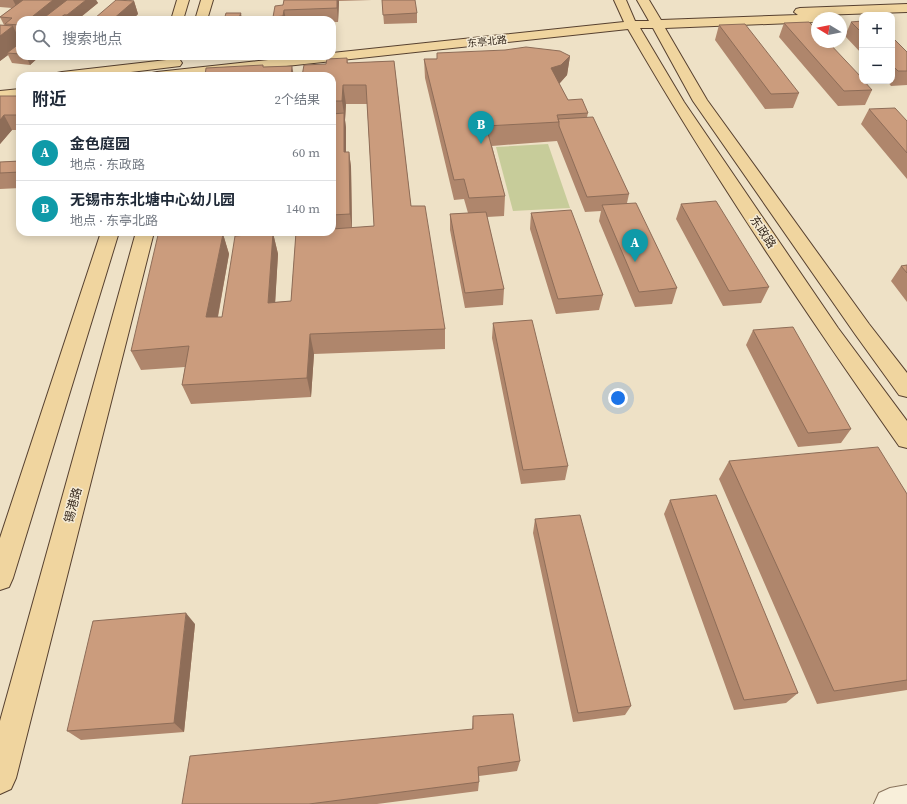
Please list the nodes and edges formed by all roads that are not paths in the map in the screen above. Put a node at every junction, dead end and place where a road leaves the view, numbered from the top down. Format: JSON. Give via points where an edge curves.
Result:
{"nodes":[{"id":1,"x":183,"y":0,"type":"edge"},
{"id":2,"x":207,"y":0,"type":"edge"},
{"id":3,"x":620,"y":0,"type":"edge"},
{"id":4,"x":643,"y":0,"type":"edge"},
{"id":5,"x":907,"y":8,"type":"edge"},
{"id":6,"x":895,"y":15,"type":"edge"},
{"id":7,"x":907,"y":15,"type":"edge"},
{"id":8,"x":178,"y":16,"type":"edge"},
{"id":9,"x":203,"y":16,"type":"edge"},
{"id":10,"x":859,"y":16,"type":"edge"},
{"id":11,"x":847,"y":17,"type":"edge"},
{"id":12,"x":811,"y":18,"type":"edge"},
{"id":13,"x":655,"y":21,"type":"junction"},
{"id":14,"x":631,"y":22,"type":"junction"},
{"id":15,"x":336,"y":48,"type":"edge"},
{"id":16,"x":336,"y":54,"type":"edge"},
{"id":17,"x":231,"y":60,"type":"edge"},
{"id":18,"x":280,"y":60,"type":"edge"},
{"id":19,"x":160,"y":70,"type":"edge"},
{"id":20,"x":187,"y":70,"type":"edge"},
{"id":21,"x":127,"y":72,"type":"edge"},
{"id":22,"x":16,"y":81,"type":"edge"},
{"id":23,"x":0,"y":83,"type":"edge"},
{"id":24,"x":16,"y":93,"type":"edge"},
{"id":25,"x":0,"y":95,"type":"edge"},
{"id":26,"x":109,"y":236,"type":"edge"},
{"id":27,"x":144,"y":236,"type":"edge"},
{"id":28,"x":907,"y":389,"type":"edge"},
{"id":29,"x":907,"y":439,"type":"edge"},
{"id":30,"x":0,"y":578,"type":"edge"},
{"id":31,"x":0,"y":778,"type":"edge"},
{"id":32,"x":907,"y":802,"type":"edge"},
{"id":33,"x":890,"y":804,"type":"edge"}],
"edges":[{"from":1,"to":8,"type":"main road"},
{"from":2,"to":9,"type":"main road"},
{"from":3,"to":14,"type":"main road","name":"东政路"},
{"from":4,"to":13,"type":"main road","name":"东政路"},
{"from":5,"to":13,"type":"main road","name":"东亭北路"},
{"from":6,"to":7,"type":"main road"},
{"from":10,"to":11,"type":"main road"},
{"from":12,"to":13,"type":"main road","name":"东亭北路"},
{"from":13,"to":14,"type":"main road","name":"东亭北路"},
{"from":13,"to":28,"type":"main road","name":"东政路","via":[[700,101]]},
{"from":14,"to":15,"type":"main road","name":"东亭北路"},
{"from":14,"to":16,"type":"main road","name":"东亭北路"},
{"from":14,"to":29,"type":"main road","name":"东政路","via":[[677,102],[831,333]]},
{"from":17,"to":20,"type":"main road","name":"东亭北路"},
{"from":18,"to":20,"type":"main road","name":"东亭北路"},
{"from":19,"to":20,"type":"main road","name":"东亭北路"},
{"from":19,"to":21,"type":"main road","name":"东亭北路"},
{"from":22,"to":23,"type":"main road"},
{"from":24,"to":25,"type":"main road"},
{"from":26,"to":30,"type":"main road"},
{"from":27,"to":31,"type":"main road","name":"锡港路"},
{"from":32,"to":33,"type":"street"}]}
